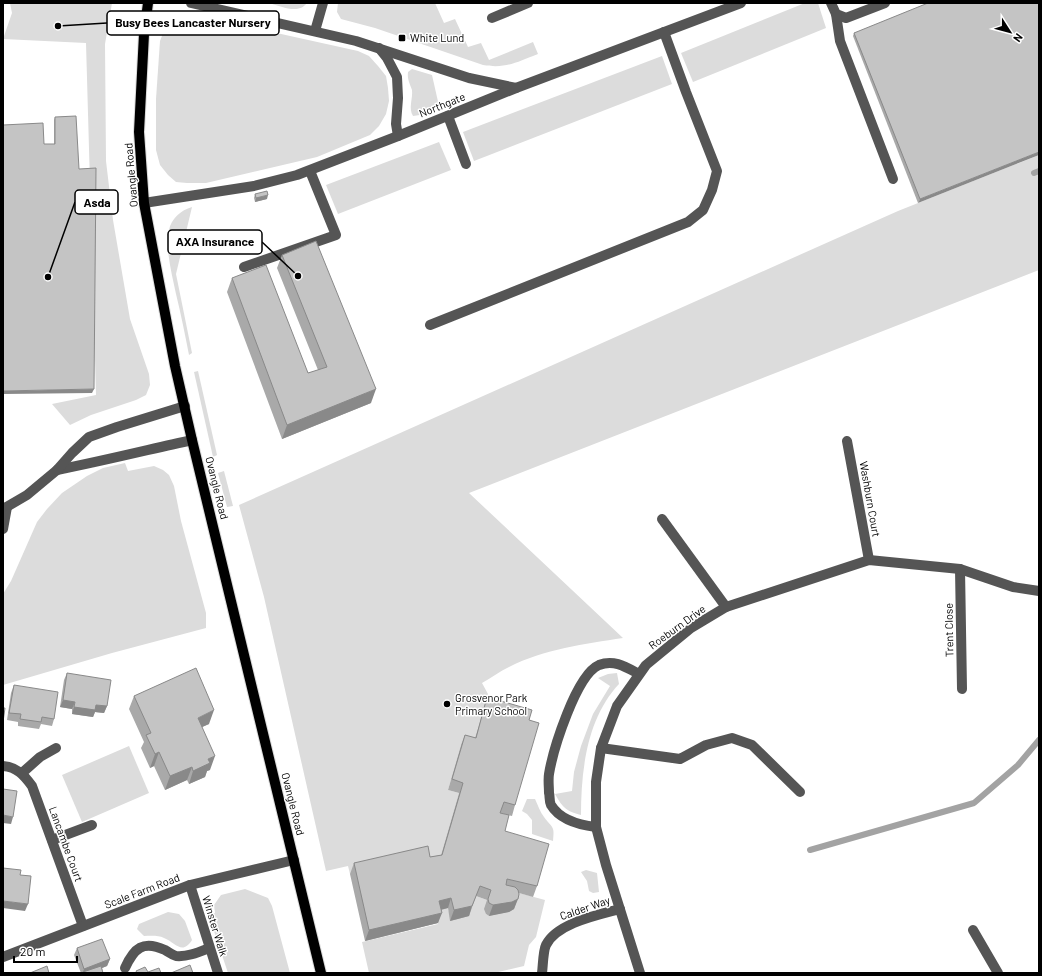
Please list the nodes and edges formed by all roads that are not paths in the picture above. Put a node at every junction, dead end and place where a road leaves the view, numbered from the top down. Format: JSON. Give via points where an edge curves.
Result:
{"nodes":[{"id":1,"x":148,"y":3,"type":"edge"},
{"id":2,"x":191,"y":3,"type":"edge"},
{"id":3,"x":322,"y":3,"type":"edge"},
{"id":4,"x":528,"y":3,"type":"edge"},
{"id":5,"x":741,"y":3,"type":"edge"},
{"id":6,"x":831,"y":3,"type":"edge"},
{"id":7,"x":885,"y":3,"type":"edge"},
{"id":8,"x":836,"y":14,"type":"junction"},
{"id":9,"x":492,"y":18,"type":"dead end"},
{"id":10,"x":315,"y":31,"type":"junction"},
{"id":11,"x":664,"y":32,"type":"junction"},
{"id":12,"x":379,"y":48,"type":"junction"},
{"id":13,"x":516,"y":88,"type":"junction"},
{"id":14,"x":448,"y":116,"type":"junction"},
{"id":15,"x":398,"y":136,"type":"junction"},
{"id":16,"x":466,"y":164,"type":"dead end"},
{"id":17,"x":310,"y":170,"type":"junction"},
{"id":18,"x":892,"y":179,"type":"dead end"},
{"id":19,"x":144,"y":203,"type":"junction"},
{"id":20,"x":244,"y":267,"type":"dead end"},
{"id":21,"x":430,"y":325,"type":"dead end"},
{"id":22,"x":185,"y":406,"type":"junction"},
{"id":23,"x":192,"y":440,"type":"junction"},
{"id":24,"x":847,"y":441,"type":"dead end"},
{"id":25,"x":58,"y":470,"type":"junction"},
{"id":26,"x":5,"y":508,"type":"edge"},
{"id":27,"x":662,"y":519,"type":"dead end"},
{"id":28,"x":3,"y":529,"type":"edge"},
{"id":29,"x":869,"y":560,"type":"junction"},
{"id":30,"x":960,"y":569,"type":"junction"},
{"id":31,"x":1039,"y":591,"type":"edge"},
{"id":32,"x":726,"y":607,"type":"junction"},
{"id":33,"x":639,"y":674,"type":"junction"},
{"id":34,"x":962,"y":689,"type":"dead end"},
{"id":35,"x":56,"y":748,"type":"dead end"},
{"id":36,"x":601,"y":748,"type":"junction"},
{"id":37,"x":3,"y":766,"type":"edge"},
{"id":38,"x":22,"y":773,"type":"junction"},
{"id":39,"x":800,"y":792,"type":"dead end"},
{"id":40,"x":92,"y":825,"type":"dead end"},
{"id":41,"x":596,"y":827,"type":"junction"},
{"id":42,"x":52,"y":840,"type":"junction"},
{"id":43,"x":294,"y":860,"type":"junction"},
{"id":44,"x":190,"y":886,"type":"junction"},
{"id":45,"x":620,"y":909,"type":"junction"},
{"id":46,"x":83,"y":926,"type":"junction"},
{"id":47,"x":973,"y":930,"type":"dead end"},
{"id":48,"x":209,"y":948,"type":"junction"},
{"id":49,"x":3,"y":957,"type":"edge"},
{"id":50,"x":125,"y":968,"type":"dead end"},
{"id":51,"x":218,"y":973,"type":"edge"},
{"id":52,"x":321,"y":973,"type":"edge"},
{"id":53,"x":542,"y":973,"type":"edge"},
{"id":54,"x":640,"y":973,"type":"edge"},
{"id":55,"x":998,"y":973,"type":"edge"}],
"edges":[{"from":1,"to":19,"type":"main road","name":"Ovangle Road","via":[[139,132]]},
{"from":2,"to":10,"type":"street"},
{"from":3,"to":10,"type":"street"},
{"from":4,"to":9,"type":"street"},
{"from":5,"to":11,"type":"street","name":"Northgate"},
{"from":6,"to":8,"type":"street"},
{"from":7,"to":8,"type":"street","via":[[846,18]]},
{"from":8,"to":18,"type":"street","via":[[840,41]]},
{"from":10,"to":12,"type":"street"},
{"from":11,"to":13,"type":"street","name":"Northgate"},
{"from":11,"to":21,"type":"street","via":[[717,171],[703,210],[688,222]]},
{"from":12,"to":13,"type":"street","via":[[469,78]]},
{"from":12,"to":15,"type":"street","via":[[397,78]]},
{"from":13,"to":14,"type":"street","name":"Northgate"},
{"from":14,"to":15,"type":"street","name":"Northgate"},
{"from":14,"to":16,"type":"street"},
{"from":15,"to":17,"type":"street","name":"Northgate"},
{"from":17,"to":19,"type":"street","name":"Northgate","via":[[254,186]]},
{"from":17,"to":20,"type":"street","via":[[336,235]]},
{"from":19,"to":22,"type":"main road","name":"Ovangle Road"},
{"from":22,"to":23,"type":"main road","name":"Ovangle Road"},
{"from":22,"to":25,"type":"street","via":[[90,437]]},
{"from":23,"to":25,"type":"street"},
{"from":23,"to":43,"type":"main road","name":"Ovangle Road"},
{"from":24,"to":29,"type":"street","name":"Washburn Court"},
{"from":25,"to":26,"type":"street","via":[[28,495]]},
{"from":26,"to":28,"type":"street"},
{"from":27,"to":32,"type":"street"},
{"from":29,"to":30,"type":"street","name":"Roeburn Drive"},
{"from":29,"to":32,"type":"street","name":"Roeburn Drive"},
{"from":30,"to":31,"type":"street","name":"Roeburn Drive","via":[[1013,587]]},
{"from":30,"to":34,"type":"street","name":"Trent Close"},
{"from":32,"to":33,"type":"street","name":"Roeburn Drive","via":[[691,628],[655,657]]},
{"from":33,"to":36,"type":"street","name":"Roeburn Drive","via":[[616,706]]},
{"from":33,"to":41,"type":"street","via":[[622,664],[609,663],[599,665],[591,671],[576,695],[553,751],[548,777],[550,803],[560,815],[583,826]]},
{"from":35,"to":38,"type":"street","via":[[40,757]]},
{"from":36,"to":39,"type":"street","via":[[680,758],[706,745],[732,738],[752,745]]},
{"from":36,"to":41,"type":"street","name":"Roeburn Drive","via":[[596,782]]},
{"from":37,"to":38,"type":"street","via":[[9,766]]},
{"from":38,"to":42,"type":"street","name":"Lancambe Court","via":[[32,786]]},
{"from":40,"to":42,"type":"street"},
{"from":41,"to":45,"type":"street","name":"Roeburn Drive"},
{"from":42,"to":46,"type":"street","name":"Lancambe Court"},
{"from":43,"to":44,"type":"street","name":"Scale Farm Road"},
{"from":43,"to":52,"type":"main road","name":"Ovangle Road"},
{"from":44,"to":46,"type":"street","name":"Scale Farm Road"},
{"from":44,"to":48,"type":"street","name":"Winster Walk"},
{"from":45,"to":53,"type":"street","name":"Calder Way","via":[[581,920],[559,930],[545,946]]},
{"from":45,"to":54,"type":"street","name":"Roeburn Drive"},
{"from":46,"to":49,"type":"street","name":"Scale Farm Road"},
{"from":47,"to":55,"type":"street"},
{"from":48,"to":50,"type":"street","via":[[186,956],[175,956],[153,946],[141,946],[131,956]]},
{"from":48,"to":51,"type":"street","name":"Winster Walk"}]}
